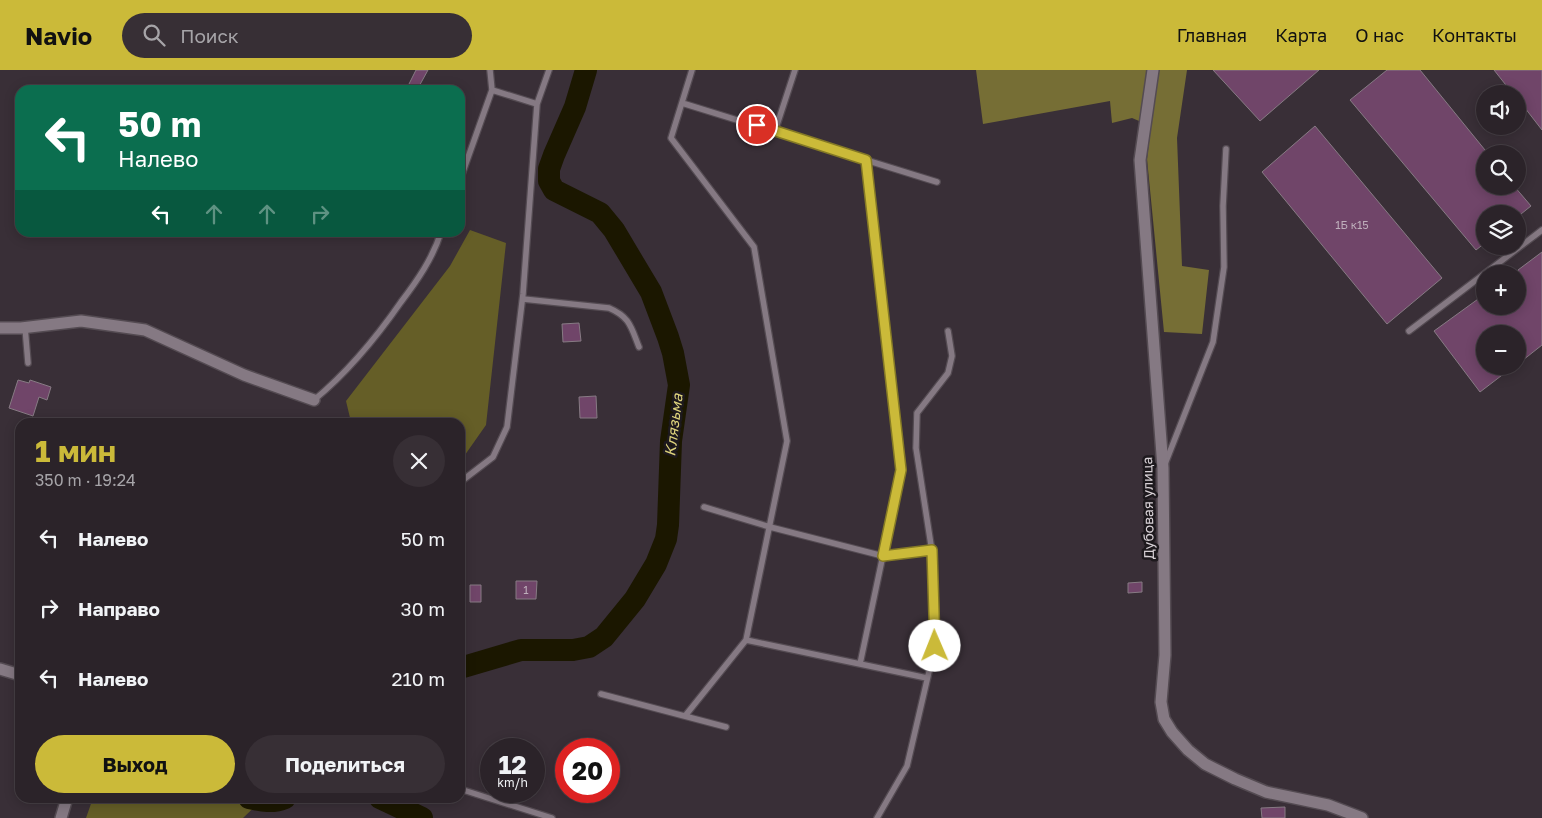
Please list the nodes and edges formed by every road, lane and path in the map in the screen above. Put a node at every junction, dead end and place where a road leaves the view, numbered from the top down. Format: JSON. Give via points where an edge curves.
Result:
{"nodes":[{"id":1,"x":490,"y":70,"type":"edge"},
{"id":2,"x":549,"y":70,"type":"edge"},
{"id":3,"x":692,"y":70,"type":"edge"},
{"id":4,"x":795,"y":70,"type":"edge"},
{"id":5,"x":1153,"y":70,"type":"edge"},
{"id":6,"x":492,"y":90,"type":"junction"},
{"id":7,"x":682,"y":103,"type":"junction"},
{"id":8,"x":537,"y":104,"type":"junction"},
{"id":9,"x":775,"y":131,"type":"junction"},
{"id":10,"x":1226,"y":149,"type":"dead end"},
{"id":11,"x":866,"y":160,"type":"junction"},
{"id":12,"x":465,"y":166,"type":"edge"},
{"id":13,"x":937,"y":182,"type":"dead end"},
{"id":14,"x":1542,"y":230,"type":"edge"},
{"id":15,"x":440,"y":237,"type":"edge"},
{"id":16,"x":523,"y":299,"type":"junction"},
{"id":17,"x":25,"y":327,"type":"junction"},
{"id":18,"x":0,"y":328,"type":"edge"},
{"id":19,"x":948,"y":331,"type":"dead end"},
{"id":20,"x":1410,"y":331,"type":"dead end"},
{"id":21,"x":639,"y":347,"type":"dead end"},
{"id":22,"x":28,"y":364,"type":"dead end"},
{"id":23,"x":314,"y":400,"type":"joint"},
{"id":24,"x":1163,"y":468,"type":"junction"},
{"id":25,"x":465,"y":478,"type":"edge"},
{"id":26,"x":704,"y":507,"type":"dead end"},
{"id":27,"x":770,"y":527,"type":"junction"},
{"id":28,"x":932,"y":550,"type":"junction"},
{"id":29,"x":883,"y":556,"type":"junction"},
{"id":30,"x":746,"y":640,"type":"junction"},
{"id":31,"x":860,"y":664,"type":"junction"},
{"id":32,"x":0,"y":669,"type":"edge"},
{"id":33,"x":15,"y":674,"type":"edge"},
{"id":34,"x":927,"y":678,"type":"junction"},
{"id":35,"x":601,"y":694,"type":"dead end"},
{"id":36,"x":685,"y":716,"type":"junction"},
{"id":37,"x":726,"y":727,"type":"dead end"},
{"id":38,"x":465,"y":791,"type":"edge"},
{"id":39,"x":66,"y":803,"type":"edge"},
{"id":40,"x":62,"y":818,"type":"edge"},
{"id":41,"x":552,"y":818,"type":"edge"},
{"id":42,"x":877,"y":818,"type":"edge"},
{"id":43,"x":1362,"y":818,"type":"edge"}],
"edges":[{"from":1,"to":6,"type":"lane"},
{"from":2,"to":8,"type":"lane"},
{"from":3,"to":7,"type":"lane"},
{"from":4,"to":9,"type":"lane"},
{"from":5,"to":24,"type":"street","name":"Дубовая улица","via":[[1140,160]]},
{"from":6,"to":8,"type":"lane"},
{"from":6,"to":12,"type":"lane"},
{"from":7,"to":9,"type":"lane"},
{"from":7,"to":27,"type":"lane","via":[[670,138],[754,247],[787,441]]},
{"from":8,"to":16,"type":"lane"},
{"from":9,"to":11,"type":"lane"},
{"from":10,"to":24,"type":"lane","via":[[1224,267],[1213,342]]},
{"from":11,"to":13,"type":"lane"},
{"from":11,"to":29,"type":"lane","via":[[901,470]]},
{"from":14,"to":20,"type":"lane"},
{"from":15,"to":23,"type":"lane","via":[[436,249],[377,336]]},
{"from":16,"to":21,"type":"lane","via":[[609,308],[621,313],[631,325]]},
{"from":16,"to":25,"type":"lane","via":[[507,427],[493,457]]},
{"from":17,"to":18,"type":"street"},
{"from":17,"to":22,"type":"lane"},
{"from":17,"to":23,"type":"street","via":[[81,322],[145,330],[244,375]]},
{"from":19,"to":28,"type":"lane","via":[[952,356],[948,373],[917,413],[916,448]]},
{"from":24,"to":43,"type":"street","name":"Дубовая улица","via":[[1165,655],[1161,702],[1164,719],[1188,750],[1204,764],[1266,792],[1328,806]]},
{"from":26,"to":27,"type":"lane"},
{"from":27,"to":29,"type":"lane"},
{"from":27,"to":30,"type":"lane"},
{"from":28,"to":29,"type":"lane"},
{"from":28,"to":34,"type":"lane","via":[[935,646]]},
{"from":29,"to":31,"type":"lane"},
{"from":30,"to":31,"type":"lane"},
{"from":30,"to":36,"type":"lane"},
{"from":31,"to":34,"type":"lane"},
{"from":32,"to":33,"type":"street"},
{"from":34,"to":42,"type":"lane","via":[[907,766]]},
{"from":35,"to":36,"type":"lane"},
{"from":36,"to":37,"type":"lane"},
{"from":38,"to":41,"type":"lane"},
{"from":39,"to":40,"type":"street"}]}
